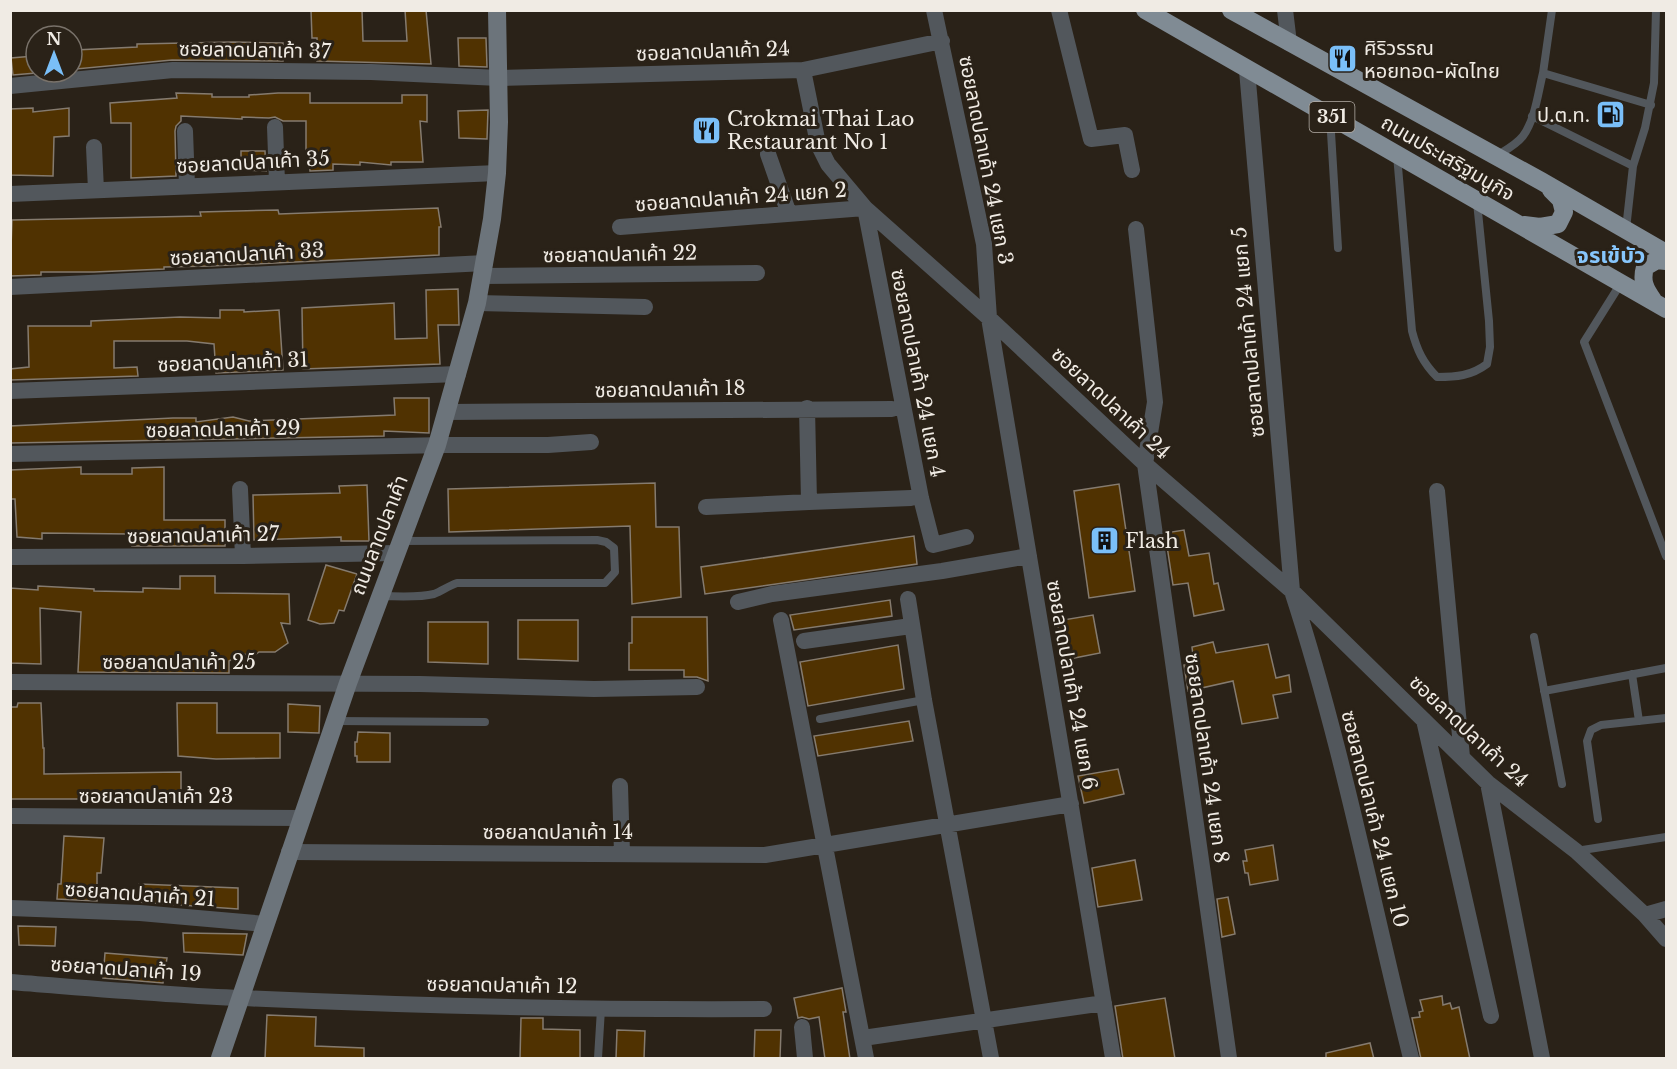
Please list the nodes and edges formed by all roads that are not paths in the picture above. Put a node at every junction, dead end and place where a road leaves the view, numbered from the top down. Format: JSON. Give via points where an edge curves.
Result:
{"nodes":[{"id":1,"x":497,"y":10,"type":"edge"},
{"id":2,"x":934,"y":10,"type":"edge"},
{"id":3,"x":1059,"y":10,"type":"edge"},
{"id":4,"x":1146,"y":10,"type":"edge"},
{"id":5,"x":1231,"y":10,"type":"edge"},
{"id":6,"x":1285,"y":10,"type":"edge"},
{"id":7,"x":1552,"y":10,"type":"edge"},
{"id":8,"x":1656,"y":10,"type":"edge"},
{"id":9,"x":942,"y":41,"type":"junction"},
{"id":10,"x":1289,"y":43,"type":"junction"},
{"id":11,"x":803,"y":70,"type":"junction"},
{"id":12,"x":1247,"y":70,"type":"junction"},
{"id":13,"x":1543,"y":73,"type":"junction"},
{"id":14,"x":499,"y":78,"type":"junction"},
{"id":15,"x":10,"y":86,"type":"edge"},
{"id":16,"x":1651,"y":105,"type":"junction"},
{"id":17,"x":1330,"y":116,"type":"junction"},
{"id":18,"x":1532,"y":116,"type":"junction"},
{"id":19,"x":275,"y":127,"type":"dead end"},
{"id":20,"x":185,"y":131,"type":"dead end"},
{"id":21,"x":94,"y":147,"type":"dead end"},
{"id":22,"x":768,"y":154,"type":"dead end"},
{"id":23,"x":1397,"y":155,"type":"junction"},
{"id":24,"x":1496,"y":156,"type":"junction"},
{"id":25,"x":1633,"y":166,"type":"junction"},
{"id":26,"x":1132,"y":170,"type":"dead end"},
{"id":27,"x":497,"y":173,"type":"junction"},
{"id":28,"x":1541,"y":181,"type":"junction"},
{"id":29,"x":277,"y":182,"type":"junction"},
{"id":30,"x":187,"y":186,"type":"junction"},
{"id":31,"x":96,"y":190,"type":"junction"},
{"id":32,"x":10,"y":194,"type":"edge"},
{"id":33,"x":1477,"y":201,"type":"junction"},
{"id":34,"x":865,"y":208,"type":"junction"},
{"id":35,"x":789,"y":214,"type":"junction"},
{"id":36,"x":1517,"y":224,"type":"junction"},
{"id":37,"x":620,"y":227,"type":"dead end"},
{"id":38,"x":1136,"y":229,"type":"dead end"},
{"id":39,"x":1626,"y":230,"type":"junction"},
{"id":40,"x":1338,"y":248,"type":"dead end"},
{"id":41,"x":1666,"y":253,"type":"edge"},
{"id":42,"x":1666,"y":261,"type":"edge"},
{"id":43,"x":484,"y":269,"type":"junction"},
{"id":44,"x":757,"y":273,"type":"dead end"},
{"id":45,"x":1621,"y":282,"type":"junction"},
{"id":46,"x":10,"y":287,"type":"edge"},
{"id":47,"x":477,"y":303,"type":"junction"},
{"id":48,"x":1660,"y":305,"type":"edge"},
{"id":49,"x":645,"y":307,"type":"dead end"},
{"id":50,"x":989,"y":318,"type":"junction"},
{"id":51,"x":458,"y":374,"type":"junction"},
{"id":52,"x":10,"y":391,"type":"edge"},
{"id":53,"x":807,"y":408,"type":"junction"},
{"id":54,"x":892,"y":409,"type":"dead end"},
{"id":55,"x":447,"y":411,"type":"junction"},
{"id":56,"x":591,"y":441,"type":"dead end"},
{"id":57,"x":437,"y":445,"type":"junction"},
{"id":58,"x":10,"y":454,"type":"edge"},
{"id":59,"x":1145,"y":464,"type":"junction"},
{"id":60,"x":240,"y":489,"type":"dead end"},
{"id":61,"x":1437,"y":491,"type":"dead end"},
{"id":62,"x":911,"y":498,"type":"dead end"},
{"id":63,"x":810,"y":502,"type":"junction"},
{"id":64,"x":706,"y":507,"type":"dead end"},
{"id":65,"x":966,"y":537,"type":"dead end"},
{"id":66,"x":398,"y":547,"type":"junction"},
{"id":67,"x":243,"y":556,"type":"junction"},
{"id":68,"x":1029,"y":556,"type":"junction"},
{"id":69,"x":1666,"y":556,"type":"edge"},
{"id":70,"x":10,"y":557,"type":"edge"},
{"id":71,"x":1292,"y":591,"type":"junction"},
{"id":72,"x":379,"y":596,"type":"junction"},
{"id":73,"x":908,"y":599,"type":"dead end"},
{"id":74,"x":738,"y":602,"type":"dead end"},
{"id":75,"x":781,"y":620,"type":"dead end"},
{"id":76,"x":911,"y":626,"type":"junction"},
{"id":77,"x":1534,"y":637,"type":"dead end"},
{"id":78,"x":804,"y":641,"type":"dead end"},
{"id":79,"x":1666,"y":668,"type":"edge"},
{"id":80,"x":1632,"y":674,"type":"junction"},
{"id":81,"x":10,"y":682,"type":"edge"},
{"id":82,"x":348,"y":683,"type":"junction"},
{"id":83,"x":697,"y":687,"type":"dead end"},
{"id":84,"x":1544,"y":691,"type":"junction"},
{"id":85,"x":924,"y":700,"type":"junction"},
{"id":86,"x":819,"y":718,"type":"dead end"},
{"id":87,"x":1666,"y":718,"type":"edge"},
{"id":88,"x":1424,"y":720,"type":"junction"},
{"id":89,"x":334,"y":721,"type":"junction"},
{"id":90,"x":1639,"y":721,"type":"junction"},
{"id":91,"x":485,"y":722,"type":"dead end"},
{"id":92,"x":1462,"y":757,"type":"junction"},
{"id":93,"x":1488,"y":783,"type":"junction"},
{"id":94,"x":1562,"y":784,"type":"dead end"},
{"id":95,"x":620,"y":786,"type":"dead end"},
{"id":96,"x":1071,"y":804,"type":"junction"},
{"id":97,"x":10,"y":816,"type":"edge"},
{"id":98,"x":302,"y":818,"type":"junction"},
{"id":99,"x":1598,"y":819,"type":"dead end"},
{"id":100,"x":948,"y":826,"type":"junction"},
{"id":101,"x":1666,"y":837,"type":"edge"},
{"id":102,"x":826,"y":845,"type":"junction"},
{"id":103,"x":1576,"y":851,"type":"junction"},
{"id":104,"x":289,"y":852,"type":"junction"},
{"id":105,"x":622,"y":853,"type":"junction"},
{"id":106,"x":10,"y":908,"type":"edge"},
{"id":107,"x":1666,"y":909,"type":"edge"},
{"id":108,"x":1645,"y":915,"type":"junction"},
{"id":109,"x":266,"y":924,"type":"junction"},
{"id":110,"x":1666,"y":939,"type":"edge"},
{"id":111,"x":10,"y":982,"type":"edge"},
{"id":112,"x":240,"y":998,"type":"junction"},
{"id":113,"x":1104,"y":1004,"type":"junction"},
{"id":114,"x":601,"y":1009,"type":"junction"},
{"id":115,"x":764,"y":1009,"type":"dead end"},
{"id":116,"x":1491,"y":1016,"type":"dead end"},
{"id":117,"x":986,"y":1021,"type":"junction"},
{"id":118,"x":802,"y":1027,"type":"dead end"},
{"id":119,"x":863,"y":1038,"type":"junction"},
{"id":120,"x":220,"y":1059,"type":"edge"},
{"id":121,"x":598,"y":1059,"type":"edge"},
{"id":122,"x":805,"y":1059,"type":"edge"},
{"id":123,"x":866,"y":1059,"type":"edge"},
{"id":124,"x":991,"y":1059,"type":"edge"},
{"id":125,"x":1113,"y":1059,"type":"edge"},
{"id":126,"x":1229,"y":1059,"type":"edge"},
{"id":127,"x":1411,"y":1059,"type":"edge"},
{"id":128,"x":1542,"y":1059,"type":"edge"}],
"edges":[{"from":1,"to":14,"type":"main road","name":"ถนนลาดปลาเค้า"},
{"from":2,"to":9,"type":"street","name":"ซอยลาดปลาเค้า 24 แยก 3"},
{"from":3,"to":26,"type":"street","via":[[1091,139],[1125,135]]},
{"from":4,"to":12,"type":"main road","name":"ถนนประเสริฐมนูกิจ","number":"351"},
{"from":5,"to":10,"type":"main road","name":"ถนนประเสริฐมนูกิจ","number":"351"},
{"from":6,"to":10,"type":"street"},
{"from":7,"to":13,"type":"lane"},
{"from":8,"to":16,"type":"lane"},
{"from":9,"to":11,"type":"street"},
{"from":9,"to":50,"type":"street","name":"ซอยลาดปลาเค้า 24 แยก 3","via":[[984,244]]},
{"from":10,"to":24,"type":"main road","name":"ถนนประเสริฐมนูกิจ","number":"351"},
{"from":11,"to":14,"type":"street","name":"ซอยลาดปลาเค้า 24"},
{"from":11,"to":34,"type":"street","name":"ซอยลาดปลาเค้า 24","via":[[818,144],[828,164]]},
{"from":12,"to":17,"type":"main road","name":"ถนนประเสริฐมนูกิจ","number":"351"},
{"from":12,"to":71,"type":"street","name":"ซอยลาดปลาเค้า 24 แยก 5"},
{"from":13,"to":16,"type":"lane"},
{"from":13,"to":18,"type":"lane"},
{"from":14,"to":15,"type":"street","name":"ซอยลาดปลาเค้า 37","via":[[173,70]]},
{"from":14,"to":27,"type":"main road","name":"ถนนลาดปลาเค้า"},
{"from":16,"to":25,"type":"lane"},
{"from":17,"to":23,"type":"main road","name":"ถนนประเสริฐมนูกิจ","number":"351"},
{"from":17,"to":40,"type":"lane"},
{"from":18,"to":24,"type":"lane","via":[[1524,135]]},
{"from":18,"to":25,"type":"lane"},
{"from":19,"to":29,"type":"street"},
{"from":20,"to":30,"type":"street"},
{"from":21,"to":31,"type":"street"},
{"from":22,"to":35,"type":"street"},
{"from":23,"to":33,"type":"main road","name":"ถนนประเสริฐมนูกิจ","number":"351"},
{"from":23,"to":33,"type":"lane","via":[[1412,331],[1418,352],[1437,377],[1476,373],[1487,364],[1489,321]]},
{"from":24,"to":28,"type":"main road","name":"ถนนประเสริฐมนูกิจ","number":"351"},
{"from":25,"to":39,"type":"lane"},
{"from":27,"to":29,"type":"street","name":"ซอยลาดปลาเค้า 35"},
{"from":27,"to":43,"type":"main road","name":"ถนนลาดปลาเค้า"},
{"from":28,"to":36,"type":"main road","via":[[1561,200],[1564,213],[1558,224]]},
{"from":28,"to":39,"type":"main road","name":"ถนนประเสริฐมนูกิจ","number":"351"},
{"from":29,"to":30,"type":"street","name":"ซอยลาดปลาเค้า 35"},
{"from":30,"to":31,"type":"street","name":"ซอยลาดปลาเค้า 35"},
{"from":31,"to":32,"type":"street","name":"ซอยลาดปลาเค้า 35"},
{"from":33,"to":36,"type":"main road","name":"ถนนประเสริฐมนูกิจ","number":"351"},
{"from":34,"to":35,"type":"street","name":"ซอยลาดปลาเค้า 24 แยก 2"},
{"from":34,"to":50,"type":"street","name":"ซอยลาดปลาเค้า 24"},
{"from":34,"to":65,"type":"street","name":"ซอยลาดปลาเค้า 24 แยก 4","via":[[933,545]]},
{"from":35,"to":37,"type":"street","name":"ซอยลาดปลาเค้า 24 แยก 2"},
{"from":36,"to":45,"type":"main road","name":"ถนนประเสริฐมนูกิจ","number":"351"},
{"from":38,"to":59,"type":"street","name":"ซอยลาดปลาเค้า 24 แยก 8","via":[[1155,402]]},
{"from":39,"to":41,"type":"main road","name":"ถนนประเสริฐมนูกิจ","number":"351"},
{"from":42,"to":48,"type":"main road","via":[[1657,260],[1645,267],[1642,276],[1644,288]]},
{"from":43,"to":44,"type":"street","name":"ซอยลาดปลาเค้า 22"},
{"from":43,"to":46,"type":"street","name":"ซอยลาดปลาเค้า 33"},
{"from":43,"to":47,"type":"main road","name":"ถนนลาดปลาเค้า"},
{"from":45,"to":48,"type":"main road","name":"ถนนประเสริฐมนูกิจ","number":"351"},
{"from":45,"to":69,"type":"lane","via":[[1584,342]]},
{"from":47,"to":49,"type":"street"},
{"from":47,"to":51,"type":"main road","name":"ถนนลาดปลาเค้า"},
{"from":50,"to":59,"type":"street","name":"ซอยลาดปลาเค้า 24"},
{"from":50,"to":68,"type":"street","name":"ซอยลาดปลาเค้า 24 แยก 6"},
{"from":51,"to":52,"type":"street","name":"ซอยลาดปลาเค้า 31"},
{"from":51,"to":55,"type":"main road","name":"ถนนลาดปลาเค้า"},
{"from":53,"to":54,"type":"street","name":"ซอยลาดปลาเค้า 18"},
{"from":53,"to":55,"type":"street","name":"ซอยลาดปลาเค้า 18"},
{"from":53,"to":63,"type":"street"},
{"from":55,"to":57,"type":"main road","name":"ถนนลาดปลาเค้า"},
{"from":56,"to":57,"type":"street","name":"ซอยลาดปลาเค้า 29"},
{"from":57,"to":58,"type":"street","name":"ซอยลาดปลาเค้า 29"},
{"from":57,"to":66,"type":"main road","name":"ถนนลาดปลาเค้า"},
{"from":59,"to":71,"type":"street","name":"ซอยลาดปลาเค้า 24"},
{"from":59,"to":126,"type":"street","name":"ซอยลาดปลาเค้า 24 แยก 8"},
{"from":60,"to":67,"type":"street"},
{"from":61,"to":92,"type":"street"},
{"from":62,"to":63,"type":"street"},
{"from":63,"to":64,"type":"street"},
{"from":66,"to":67,"type":"street","name":"ซอยลาดปลาเค้า 27"},
{"from":66,"to":72,"type":"main road","name":"ถนนลาดปลาเค้า"},
{"from":66,"to":72,"type":"lane","via":[[597,540],[614,549],[615,572],[606,583],[457,583],[428,595]]},
{"from":67,"to":70,"type":"street","name":"ซอยลาดปลาเค้า 27"},
{"from":68,"to":74,"type":"street"},
{"from":68,"to":96,"type":"street","name":"ซอยลาดปลาเค้า 24 แยก 6"},
{"from":71,"to":88,"type":"street","name":"ซอยลาดปลาเค้า 24"},
{"from":71,"to":127,"type":"street","name":"ซอยลาดปลาเค้า 24 แยก 10","via":[[1312,652],[1356,825]]},
{"from":72,"to":82,"type":"main road","name":"ถนนลาดปลาเค้า"},
{"from":73,"to":76,"type":"street"},
{"from":75,"to":102,"type":"street"},
{"from":76,"to":78,"type":"street"},
{"from":76,"to":85,"type":"street"},
{"from":77,"to":84,"type":"lane"},
{"from":79,"to":80,"type":"lane"},
{"from":80,"to":84,"type":"lane"},
{"from":80,"to":90,"type":"lane"},
{"from":81,"to":82,"type":"street","name":"ซอยลาดปลาเค้า 25"},
{"from":82,"to":83,"type":"street","name":"ซอยลาดปลาเค้า 25","via":[[594,689]]},
{"from":82,"to":89,"type":"main road","name":"ถนนลาดปลาเค้า"},
{"from":84,"to":94,"type":"lane"},
{"from":85,"to":86,"type":"lane"},
{"from":85,"to":100,"type":"street"},
{"from":87,"to":90,"type":"lane"},
{"from":88,"to":92,"type":"street","name":"ซอยลาดปลาเค้า 24"},
{"from":88,"to":116,"type":"street"},
{"from":89,"to":91,"type":"lane"},
{"from":89,"to":98,"type":"main road","name":"ถนนลาดปลาเค้า"},
{"from":90,"to":99,"type":"lane","via":[[1601,725],[1592,730],[1587,741]]},
{"from":92,"to":93,"type":"street","name":"ซอยลาดปลาเค้า 24"},
{"from":93,"to":103,"type":"street","name":"ซอยลาดปลาเค้า 24"},
{"from":93,"to":128,"type":"street"},
{"from":95,"to":105,"type":"street"},
{"from":96,"to":100,"type":"street","name":"ซอยลาดปลาเค้า 14"},
{"from":96,"to":113,"type":"street","name":"ซอยลาดปลาเค้า 24 แยก 6"},
{"from":97,"to":98,"type":"street","name":"ซอยลาดปลาเค้า 23"},
{"from":98,"to":104,"type":"main road","name":"ถนนลาดปลาเค้า"},
{"from":100,"to":102,"type":"street","name":"ซอยลาดปลาเค้า 14"},
{"from":100,"to":117,"type":"street"},
{"from":101,"to":103,"type":"lane"},
{"from":102,"to":105,"type":"street","name":"ซอยลาดปลาเค้า 14","via":[[765,855]]},
{"from":102,"to":119,"type":"street"},
{"from":103,"to":108,"type":"street","name":"ซอยลาดปลาเค้า 24"},
{"from":104,"to":105,"type":"street","name":"ซอยลาดปลาเค้า 14"},
{"from":104,"to":109,"type":"main road","name":"ถนนลาดปลาเค้า"},
{"from":106,"to":109,"type":"street","name":"ซอยลาดปลาเค้า 21","via":[[140,913]]},
{"from":107,"to":108,"type":"street"},
{"from":108,"to":110,"type":"street","name":"ซอยลาดปลาเค้า 24"},
{"from":109,"to":112,"type":"main road","name":"ถนนลาดปลาเค้า"},
{"from":111,"to":112,"type":"street","name":"ซอยลาดปลาเค้า 19"},
{"from":112,"to":114,"type":"street","name":"ซอยลาดปลาเค้า 12"},
{"from":112,"to":120,"type":"main road","name":"ถนนลาดปลาเค้า"},
{"from":113,"to":117,"type":"street"},
{"from":113,"to":125,"type":"street","name":"ซอยลาดปลาเค้า 24 แยก 6"},
{"from":114,"to":115,"type":"street","name":"ซอยลาดปลาเค้า 12"},
{"from":114,"to":121,"type":"lane"},
{"from":117,"to":119,"type":"street"},
{"from":117,"to":124,"type":"street"},
{"from":118,"to":122,"type":"street"},
{"from":119,"to":123,"type":"street"}]}
